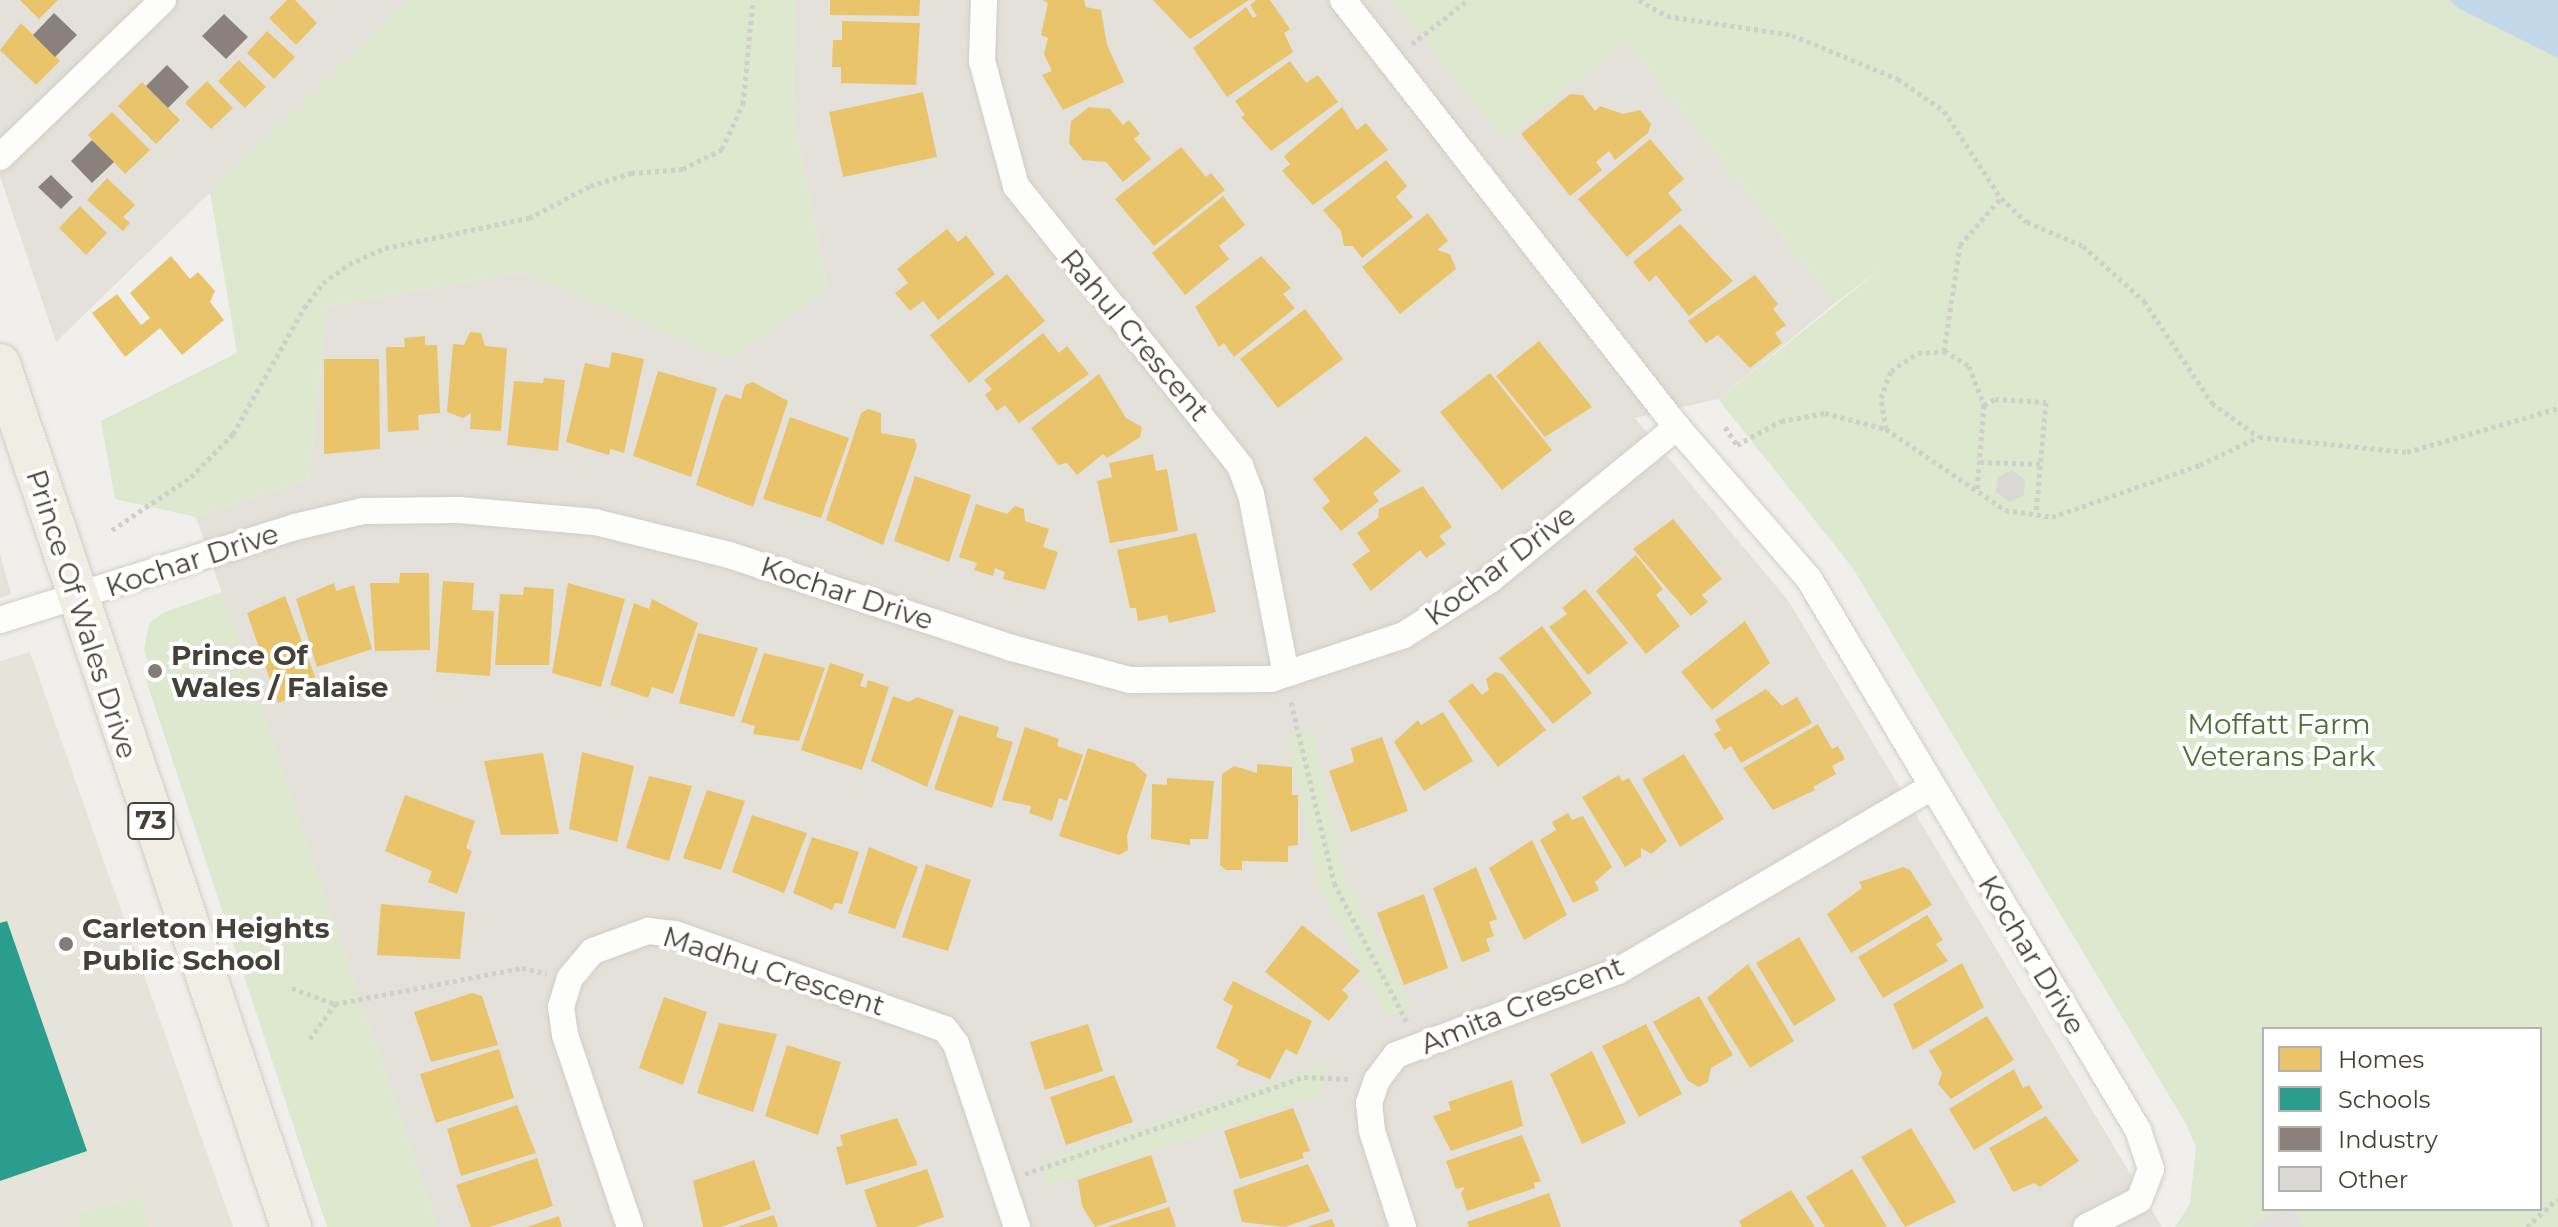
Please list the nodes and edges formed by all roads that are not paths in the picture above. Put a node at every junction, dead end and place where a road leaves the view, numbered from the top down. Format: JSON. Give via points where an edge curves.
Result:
{"nodes":[{"id":1,"x":163,"y":0,"type":"edge"},
{"id":2,"x":984,"y":0,"type":"edge"},
{"id":3,"x":1343,"y":0,"type":"edge"},
{"id":4,"x":0,"y":157,"type":"edge"},
{"id":5,"x":0,"y":364,"type":"edge"},
{"id":6,"x":1677,"y":427,"type":"junction"},
{"id":7,"x":75,"y":596,"type":"junction"},
{"id":8,"x":0,"y":620,"type":"edge"},
{"id":9,"x":1286,"y":674,"type":"junction"},
{"id":10,"x":1931,"y":787,"type":"junction"},
{"id":11,"x":291,"y":1227,"type":"edge"},
{"id":12,"x":630,"y":1227,"type":"edge"},
{"id":13,"x":1017,"y":1227,"type":"edge"},
{"id":14,"x":1403,"y":1227,"type":"edge"},
{"id":15,"x":2086,"y":1227,"type":"edge"}],
"edges":[{"from":1,"to":4,"type":"street"},
{"from":2,"to":9,"type":"street","name":"Rahul Crescent","via":[[982,61],[1016,186],[1240,466],[1251,494]]},
{"from":3,"to":6,"type":"street"},
{"from":5,"to":7,"type":"main road","name":"Prince Of Wales Drive","number":"73"},
{"from":6,"to":9,"type":"street","name":"Kochar Drive","via":[[1490,580],[1404,635]]},
{"from":6,"to":10,"type":"street","name":"Kochar Drive","via":[[1809,579]]},
{"from":7,"to":8,"type":"street","name":"Kochar Drive"},
{"from":7,"to":9,"type":"street","name":"Kochar Drive","via":[[363,511],[459,510],[595,522],[729,555],[1012,648],[1130,680],[1271,679]]},
{"from":7,"to":11,"type":"main road","name":"Prince Of Wales Drive","number":"73"},
{"from":10,"to":14,"type":"street","name":"Amita Crescent","via":[[1618,971],[1396,1055],[1377,1080],[1369,1103],[1372,1131]]},
{"from":10,"to":15,"type":"street","name":"Kochar Drive","via":[[2138,1130],[2151,1169],[2139,1200]]},
{"from":12,"to":13,"type":"street","name":"Madhu Crescent","via":[[565,1035],[561,1007],[570,978],[593,951],[648,931],[675,934],[945,1029],[956,1044]]}]}
